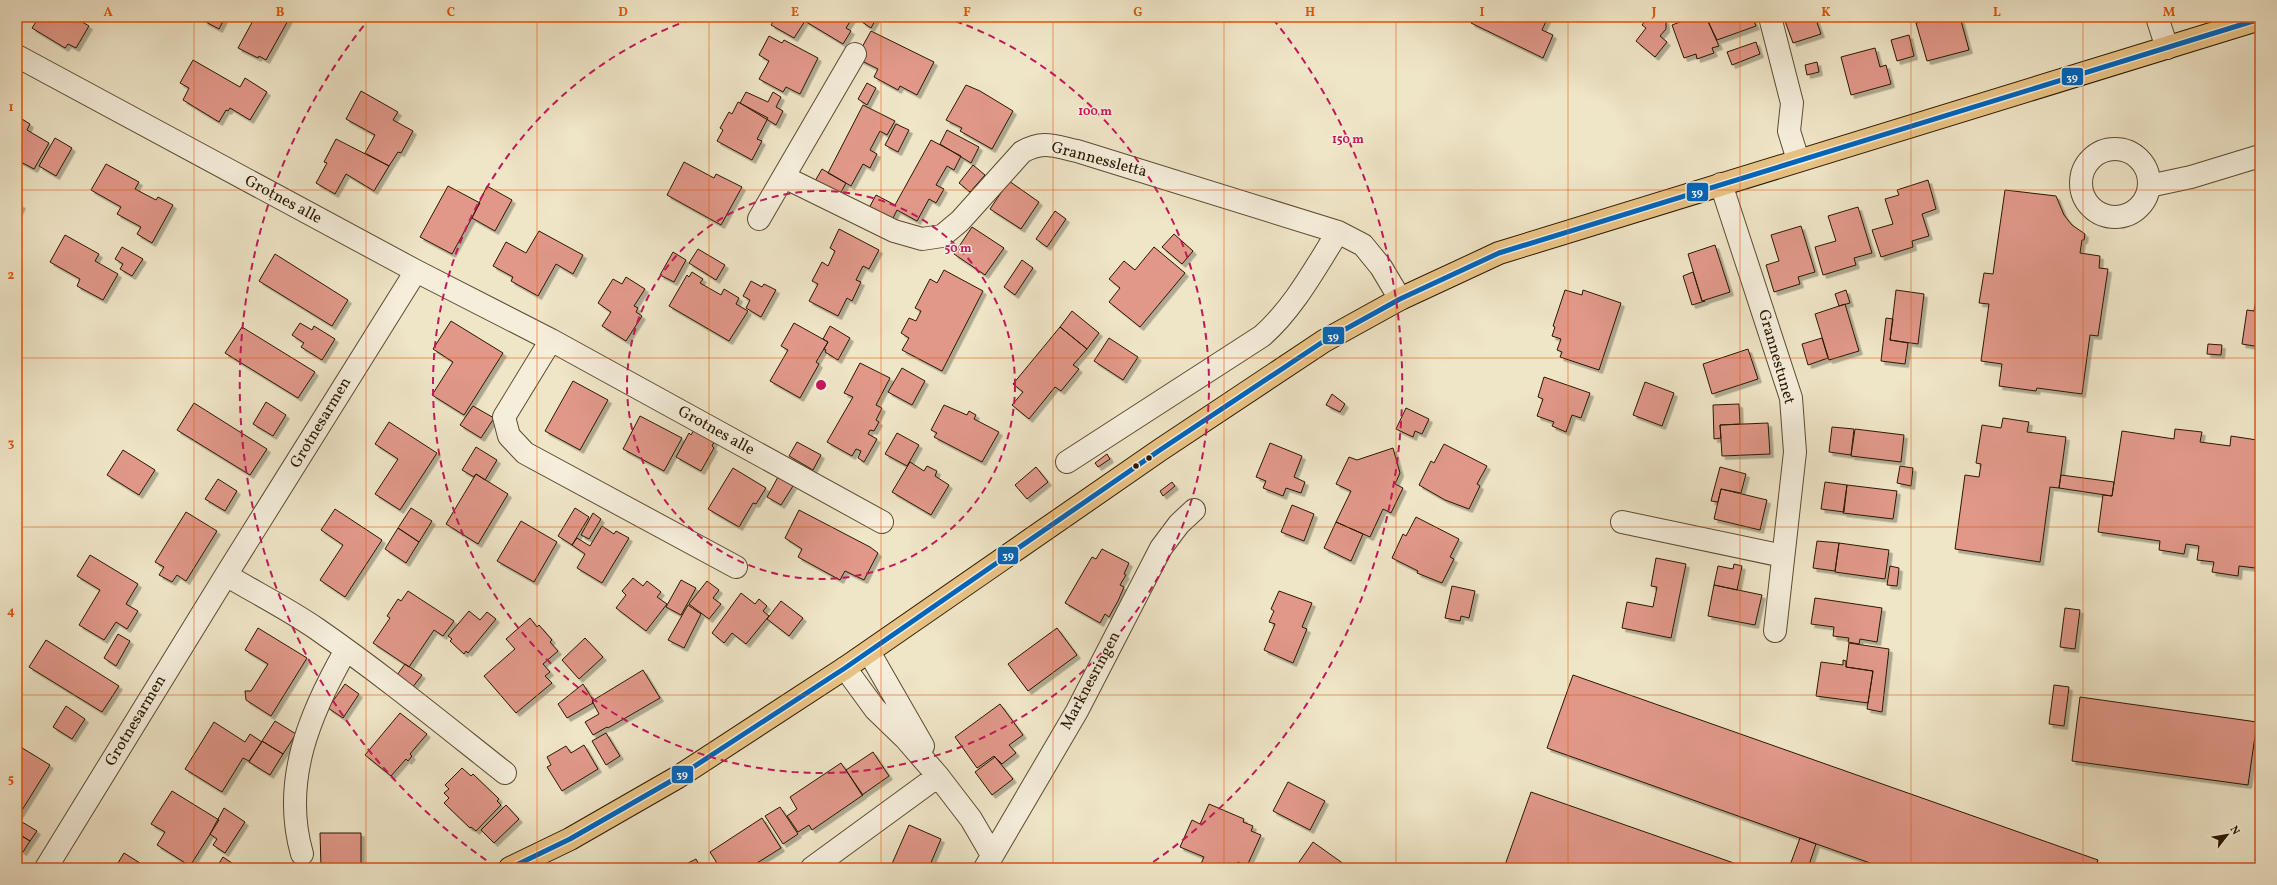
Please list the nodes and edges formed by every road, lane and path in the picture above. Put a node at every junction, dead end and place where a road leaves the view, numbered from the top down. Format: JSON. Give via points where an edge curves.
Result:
{"nodes":[{"id":1,"x":1770,"y":17,"type":"edge"},
{"id":2,"x":2157,"y":17,"type":"edge"},
{"id":3,"x":2260,"y":19,"type":"edge"},
{"id":4,"x":2167,"y":48,"type":"junction"},
{"id":5,"x":855,"y":54,"type":"dead end"},
{"id":6,"x":17,"y":56,"type":"edge"},
{"id":7,"x":2260,"y":156,"type":"edge"},
{"id":8,"x":1798,"y":160,"type":"junction"},
{"id":9,"x":784,"y":177,"type":"junction"},
{"id":10,"x":1721,"y":184,"type":"junction"},
{"id":11,"x":2149,"y":186,"type":"dead end"},
{"id":12,"x":759,"y":219,"type":"dead end"},
{"id":13,"x":1338,"y":232,"type":"junction"},
{"id":14,"x":416,"y":272,"type":"junction"},
{"id":15,"x":1400,"y":299,"type":"junction"},
{"id":16,"x":551,"y":340,"type":"junction"},
{"id":17,"x":1067,"y":462,"type":"dead end"},
{"id":18,"x":1194,"y":510,"type":"dead end"},
{"id":19,"x":882,"y":522,"type":"dead end"},
{"id":20,"x":1622,"y":522,"type":"dead end"},
{"id":21,"x":1782,"y":556,"type":"junction"},
{"id":22,"x":736,"y":567,"type":"dead end"},
{"id":23,"x":226,"y":575,"type":"junction"},
{"id":24,"x":1775,"y":631,"type":"dead end"},
{"id":25,"x":346,"y":650,"type":"junction"},
{"id":26,"x":869,"y":652,"type":"junction"},
{"id":27,"x":845,"y":668,"type":"junction"},
{"id":28,"x":505,"y":773,"type":"dead end"},
{"id":29,"x":938,"y":776,"type":"junction"},
{"id":30,"x":302,"y":854,"type":"dead end"},
{"id":31,"x":989,"y":862,"type":"edge"},
{"id":32,"x":46,"y":868,"type":"edge"},
{"id":33,"x":510,"y":868,"type":"edge"},
{"id":34,"x":812,"y":868,"type":"edge"}],
"edges":[{"from":1,"to":8,"type":"street","via":[[1792,104],[1790,131]]},
{"from":2,"to":4,"type":"street"},
{"from":3,"to":4,"type":"main road"},
{"from":4,"to":8,"type":"main road"},
{"from":5,"to":9,"type":"street"},
{"from":6,"to":14,"type":"street","name":"Grotnes alle"},
{"from":7,"to":11,"type":"street"},
{"from":8,"to":10,"type":"main road"},
{"from":9,"to":12,"type":"street"},
{"from":9,"to":13,"type":"street","name":"Grannessletta","via":[[894,231],[922,239],[942,236],[960,221],[1022,152],[1035,145],[1050,145],[1077,151]]},
{"from":10,"to":15,"type":"main road","via":[[1499,253]]},
{"from":10,"to":21,"type":"street","name":"Grannestunet","via":[[1791,398],[1795,452]]},
{"from":13,"to":15,"type":"street","name":"Grannessletta","via":[[1363,245]]},
{"from":13,"to":17,"type":"street","via":[[1302,289],[1275,324],[1262,336]]},
{"from":14,"to":16,"type":"street","name":"Grotnes alle"},
{"from":14,"to":23,"type":"street","name":"Grotnesarmen"},
{"from":15,"to":26,"type":"main road","via":[[1324,342],[1166,446]]},
{"from":16,"to":19,"type":"street","name":"Grotnes alle"},
{"from":16,"to":22,"type":"street","via":[[504,416],[509,436],[525,453]]},
{"from":18,"to":31,"type":"street","name":"Marknesringen","via":[[1179,524],[1162,548],[1077,711]]},
{"from":20,"to":21,"type":"street"},
{"from":21,"to":24,"type":"street","name":"Grannestunet"},
{"from":23,"to":25,"type":"street","via":[[316,628]]},
{"from":23,"to":32,"type":"street","name":"Grotnesarmen"},
{"from":25,"to":28,"type":"street","via":[[417,701]]},
{"from":25,"to":30,"type":"street","via":[[330,678],[296,769],[294,814]]},
{"from":26,"to":27,"type":"main road"},
{"from":26,"to":29,"type":"street","name":"Marknesringen"},
{"from":27,"to":29,"type":"street","name":"Marknesringen","via":[[875,709]]},
{"from":27,"to":33,"type":"main road","via":[[671,781],[570,839]]},
{"from":29,"to":31,"type":"street","name":"Marknesringen","via":[[971,819]]},
{"from":29,"to":34,"type":"street"}]}
